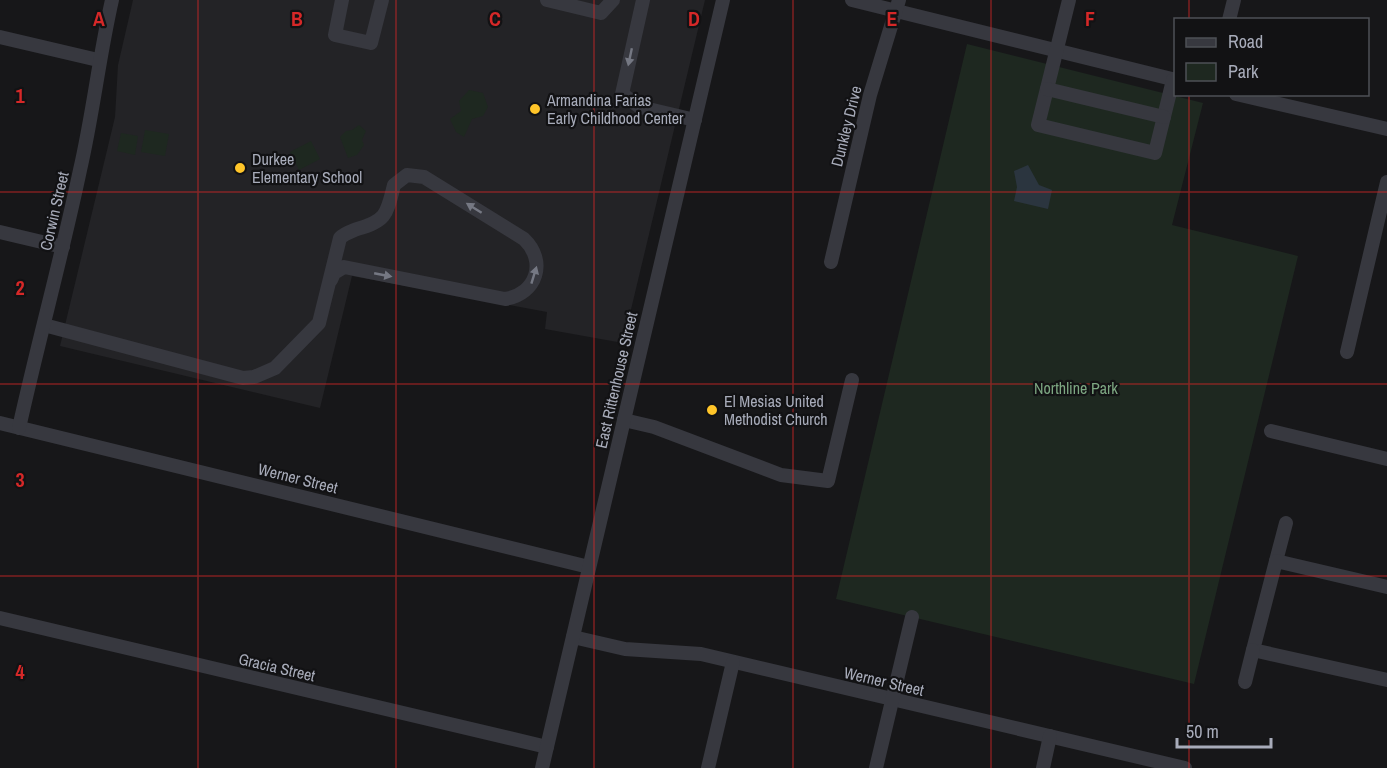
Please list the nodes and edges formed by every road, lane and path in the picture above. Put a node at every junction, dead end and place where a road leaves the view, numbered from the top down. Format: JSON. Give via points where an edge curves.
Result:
{"nodes":[{"id":1,"x":112,"y":0,"type":"edge"},
{"id":2,"x":342,"y":0,"type":"edge"},
{"id":3,"x":382,"y":0,"type":"edge"},
{"id":4,"x":547,"y":0,"type":"edge"},
{"id":5,"x":613,"y":0,"type":"edge"},
{"id":6,"x":643,"y":0,"type":"edge"},
{"id":7,"x":723,"y":0,"type":"edge"},
{"id":8,"x":852,"y":0,"type":"edge"},
{"id":9,"x":1069,"y":0,"type":"edge"},
{"id":10,"x":1234,"y":0,"type":"edge"},
{"id":11,"x":897,"y":5,"type":"edge"},
{"id":12,"x":1230,"y":18,"type":"edge"},
{"id":13,"x":0,"y":37,"type":"edge"},
{"id":14,"x":1056,"y":52,"type":"junction"},
{"id":15,"x":98,"y":60,"type":"junction"},
{"id":16,"x":1174,"y":80,"type":"edge"},
{"id":17,"x":1047,"y":89,"type":"junction"},
{"id":18,"x":1245,"y":96,"type":"edge"},
{"id":19,"x":1164,"y":117,"type":"junction"},
{"id":20,"x":695,"y":120,"type":"junction"},
{"id":21,"x":1387,"y":129,"type":"edge"},
{"id":22,"x":1387,"y":182,"type":"edge"},
{"id":23,"x":0,"y":232,"type":"edge"},
{"id":24,"x":63,"y":247,"type":"junction"},
{"id":25,"x":831,"y":262,"type":"dead end"},
{"id":26,"x":331,"y":280,"type":"junction"},
{"id":27,"x":44,"y":325,"type":"junction"},
{"id":28,"x":1347,"y":352,"type":"dead end"},
{"id":29,"x":852,"y":380,"type":"dead end"},
{"id":30,"x":624,"y":420,"type":"junction"},
{"id":31,"x":0,"y":423,"type":"edge"},
{"id":32,"x":19,"y":428,"type":"junction"},
{"id":33,"x":1272,"y":431,"type":"dead end"},
{"id":34,"x":1387,"y":459,"type":"edge"},
{"id":35,"x":1286,"y":523,"type":"dead end"},
{"id":36,"x":1276,"y":561,"type":"junction"},
{"id":37,"x":589,"y":567,"type":"junction"},
{"id":38,"x":1387,"y":587,"type":"edge"},
{"id":39,"x":912,"y":617,"type":"dead end"},
{"id":40,"x":0,"y":618,"type":"edge"},
{"id":41,"x":573,"y":637,"type":"junction"},
{"id":42,"x":1253,"y":650,"type":"junction"},
{"id":43,"x":733,"y":662,"type":"junction"},
{"id":44,"x":1387,"y":680,"type":"edge"},
{"id":45,"x":1245,"y":682,"type":"dead end"},
{"id":46,"x":892,"y":700,"type":"junction"},
{"id":47,"x":1050,"y":736,"type":"junction"},
{"id":48,"x":547,"y":747,"type":"junction"},
{"id":49,"x":542,"y":768,"type":"edge"},
{"id":50,"x":708,"y":768,"type":"edge"},
{"id":51,"x":876,"y":768,"type":"edge"},
{"id":52,"x":1043,"y":768,"type":"edge"},
{"id":53,"x":1185,"y":768,"type":"edge"}],
"edges":[{"from":1,"to":15,"type":"street","name":"Corwin Street"},
{"from":2,"to":3,"type":"street","via":[[335,34],[372,43]]},
{"from":4,"to":5,"type":"street","via":[[601,13]]},
{"from":6,"to":20,"type":"street","one_way":true,"via":[[622,93],[640,107]]},
{"from":7,"to":20,"type":"street","name":"East Rittenhouse Street"},
{"from":8,"to":11,"type":"street"},
{"from":9,"to":14,"type":"street"},
{"from":10,"to":12,"type":"street"},
{"from":11,"to":14,"type":"street"},
{"from":11,"to":25,"type":"street","name":"Dunkley Drive","via":[[870,95]]},
{"from":13,"to":15,"type":"street"},
{"from":14,"to":16,"type":"street"},
{"from":14,"to":17,"type":"street"},
{"from":15,"to":24,"type":"street","name":"Corwin Street","via":[[93,110]]},
{"from":16,"to":19,"type":"street"},
{"from":17,"to":19,"type":"street"},
{"from":17,"to":19,"type":"street","via":[[1038,125],[1155,153]]},
{"from":18,"to":21,"type":"street"},
{"from":20,"to":30,"type":"street","name":"East Rittenhouse Street"},
{"from":22,"to":28,"type":"street"},
{"from":23,"to":24,"type":"street"},
{"from":24,"to":27,"type":"street","name":"Corwin Street"},
{"from":26,"to":26,"type":"street","one_way":true,"via":[[344,267],[505,299],[526,290],[535,277],[537,262],[532,247],[524,239],[424,177],[413,175],[402,177],[394,185],[387,212],[380,221],[340,238]]},
{"from":26,"to":27,"type":"street","via":[[319,323],[275,368],[254,377],[243,378]]},
{"from":27,"to":32,"type":"street","name":"Corwin Street"},
{"from":29,"to":30,"type":"street","via":[[828,481],[781,475],[654,427]]},
{"from":30,"to":37,"type":"street","name":"East Rittenhouse Street"},
{"from":31,"to":32,"type":"street","name":"Werner Street"},
{"from":32,"to":37,"type":"street","name":"Werner Street"},
{"from":33,"to":34,"type":"street"},
{"from":35,"to":36,"type":"street"},
{"from":36,"to":38,"type":"street"},
{"from":36,"to":42,"type":"street"},
{"from":37,"to":41,"type":"street","name":"East Rittenhouse Street"},
{"from":39,"to":46,"type":"street"},
{"from":40,"to":48,"type":"street","name":"Gracia Street"},
{"from":41,"to":43,"type":"street","name":"Werner Street","via":[[625,649],[684,652]]},
{"from":41,"to":48,"type":"street","name":"East Rittenhouse Street"},
{"from":42,"to":44,"type":"street"},
{"from":42,"to":45,"type":"street"},
{"from":43,"to":46,"type":"street","name":"Werner Street"},
{"from":43,"to":50,"type":"street"},
{"from":46,"to":47,"type":"street","name":"Werner Street"},
{"from":46,"to":51,"type":"street"},
{"from":47,"to":52,"type":"street"},
{"from":47,"to":53,"type":"street","name":"Werner Street"},
{"from":48,"to":49,"type":"street","name":"East Rittenhouse Street"}]}
